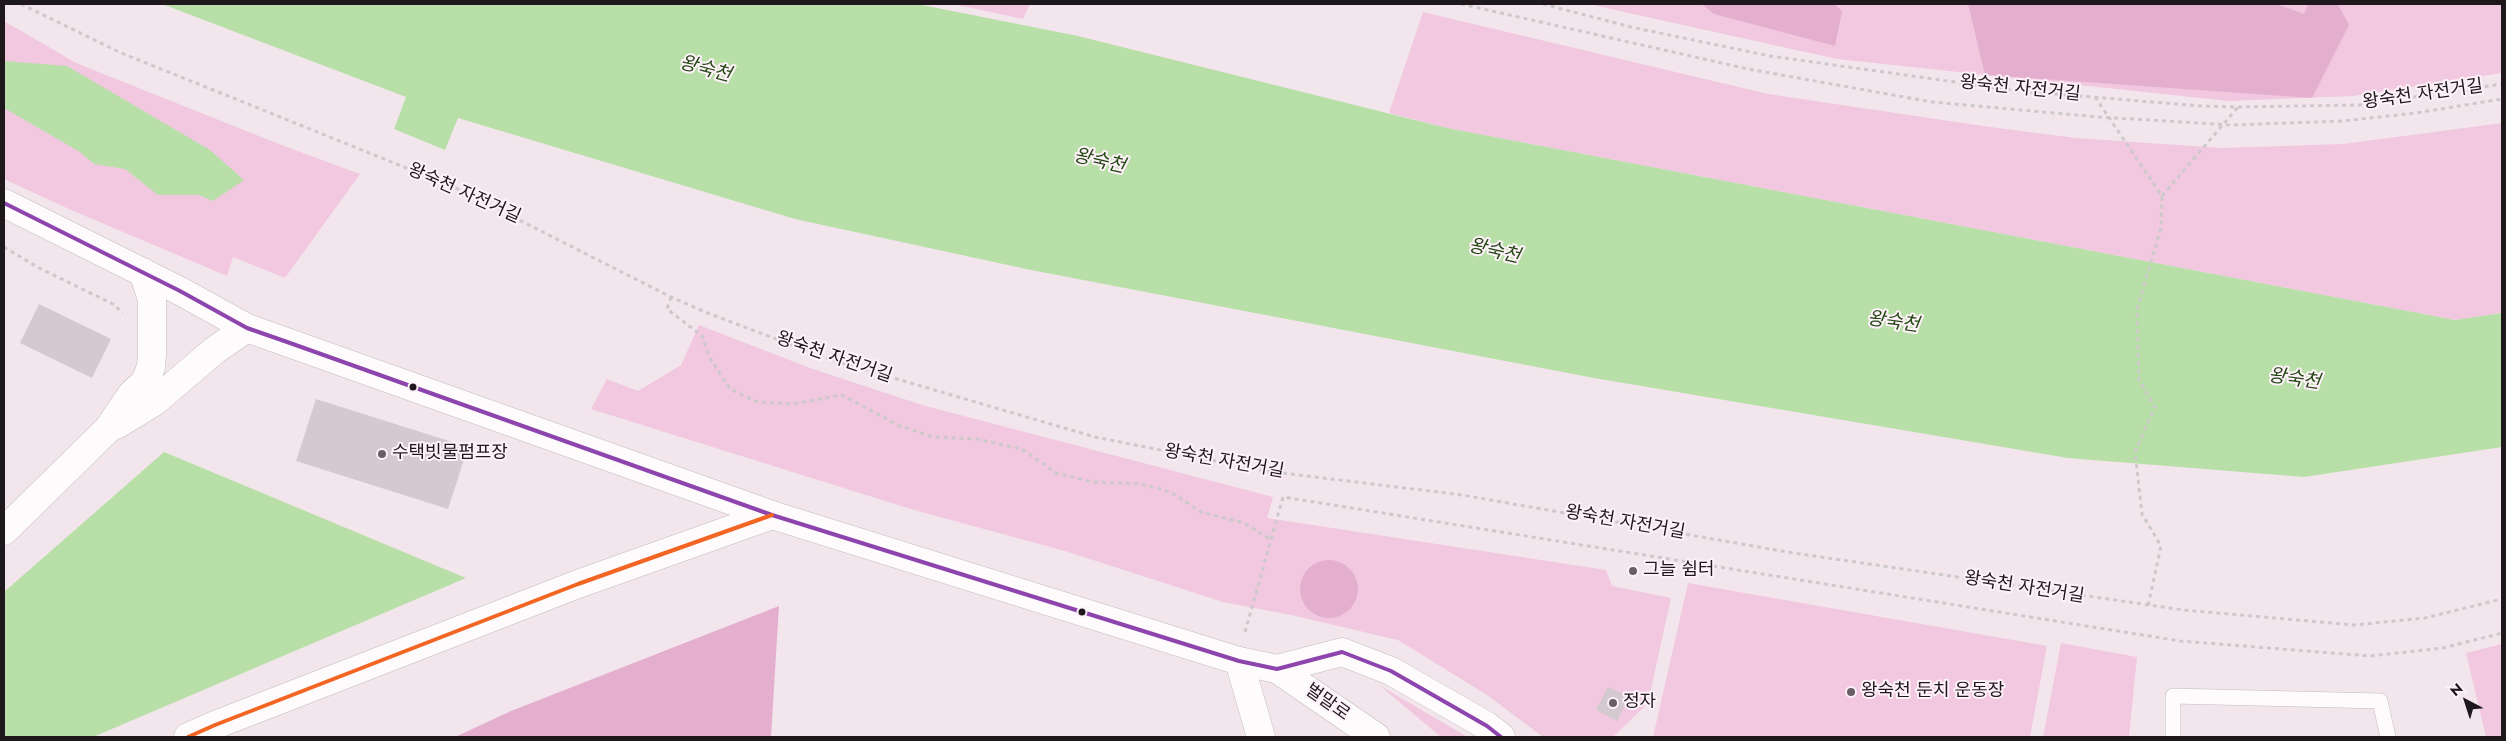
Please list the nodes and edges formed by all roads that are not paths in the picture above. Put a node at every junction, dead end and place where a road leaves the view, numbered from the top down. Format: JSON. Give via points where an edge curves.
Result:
{"nodes":[{"id":1,"x":4,"y":204,"type":"edge"},
{"id":2,"x":143,"y":272,"type":"junction"},
{"id":3,"x":247,"y":328,"type":"junction"},
{"id":4,"x":108,"y":429,"type":"junction"},
{"id":5,"x":772,"y":515,"type":"junction"},
{"id":6,"x":4,"y":531,"type":"edge"},
{"id":7,"x":1239,"y":662,"type":"junction"},
{"id":8,"x":1278,"y":669,"type":"junction"},
{"id":9,"x":188,"y":737,"type":"edge"},
{"id":10,"x":1261,"y":737,"type":"edge"},
{"id":11,"x":1376,"y":737,"type":"edge"},
{"id":12,"x":1501,"y":737,"type":"edge"},
{"id":13,"x":2173,"y":737,"type":"edge"},
{"id":14,"x":2388,"y":737,"type":"edge"}],
"edges":[{"from":1,"to":2,"type":"street"},
{"from":2,"to":3,"type":"street"},
{"from":2,"to":4,"type":"street","via":[[152,300],[151,368],[145,382]]},
{"from":3,"to":4,"type":"street","via":[[215,350],[154,402]]},
{"from":3,"to":5,"type":"street"},
{"from":4,"to":6,"type":"street"},
{"from":5,"to":7,"type":"street"},
{"from":5,"to":9,"type":"street","via":[[578,584]]},
{"from":7,"to":8,"type":"street"},
{"from":7,"to":10,"type":"street"},
{"from":8,"to":11,"type":"street","name":"벌말로"},
{"from":8,"to":12,"type":"street","via":[[1342,652],[1391,671]]},
{"from":13,"to":14,"type":"lane","via":[[2173,696],[2380,701]]}]}
